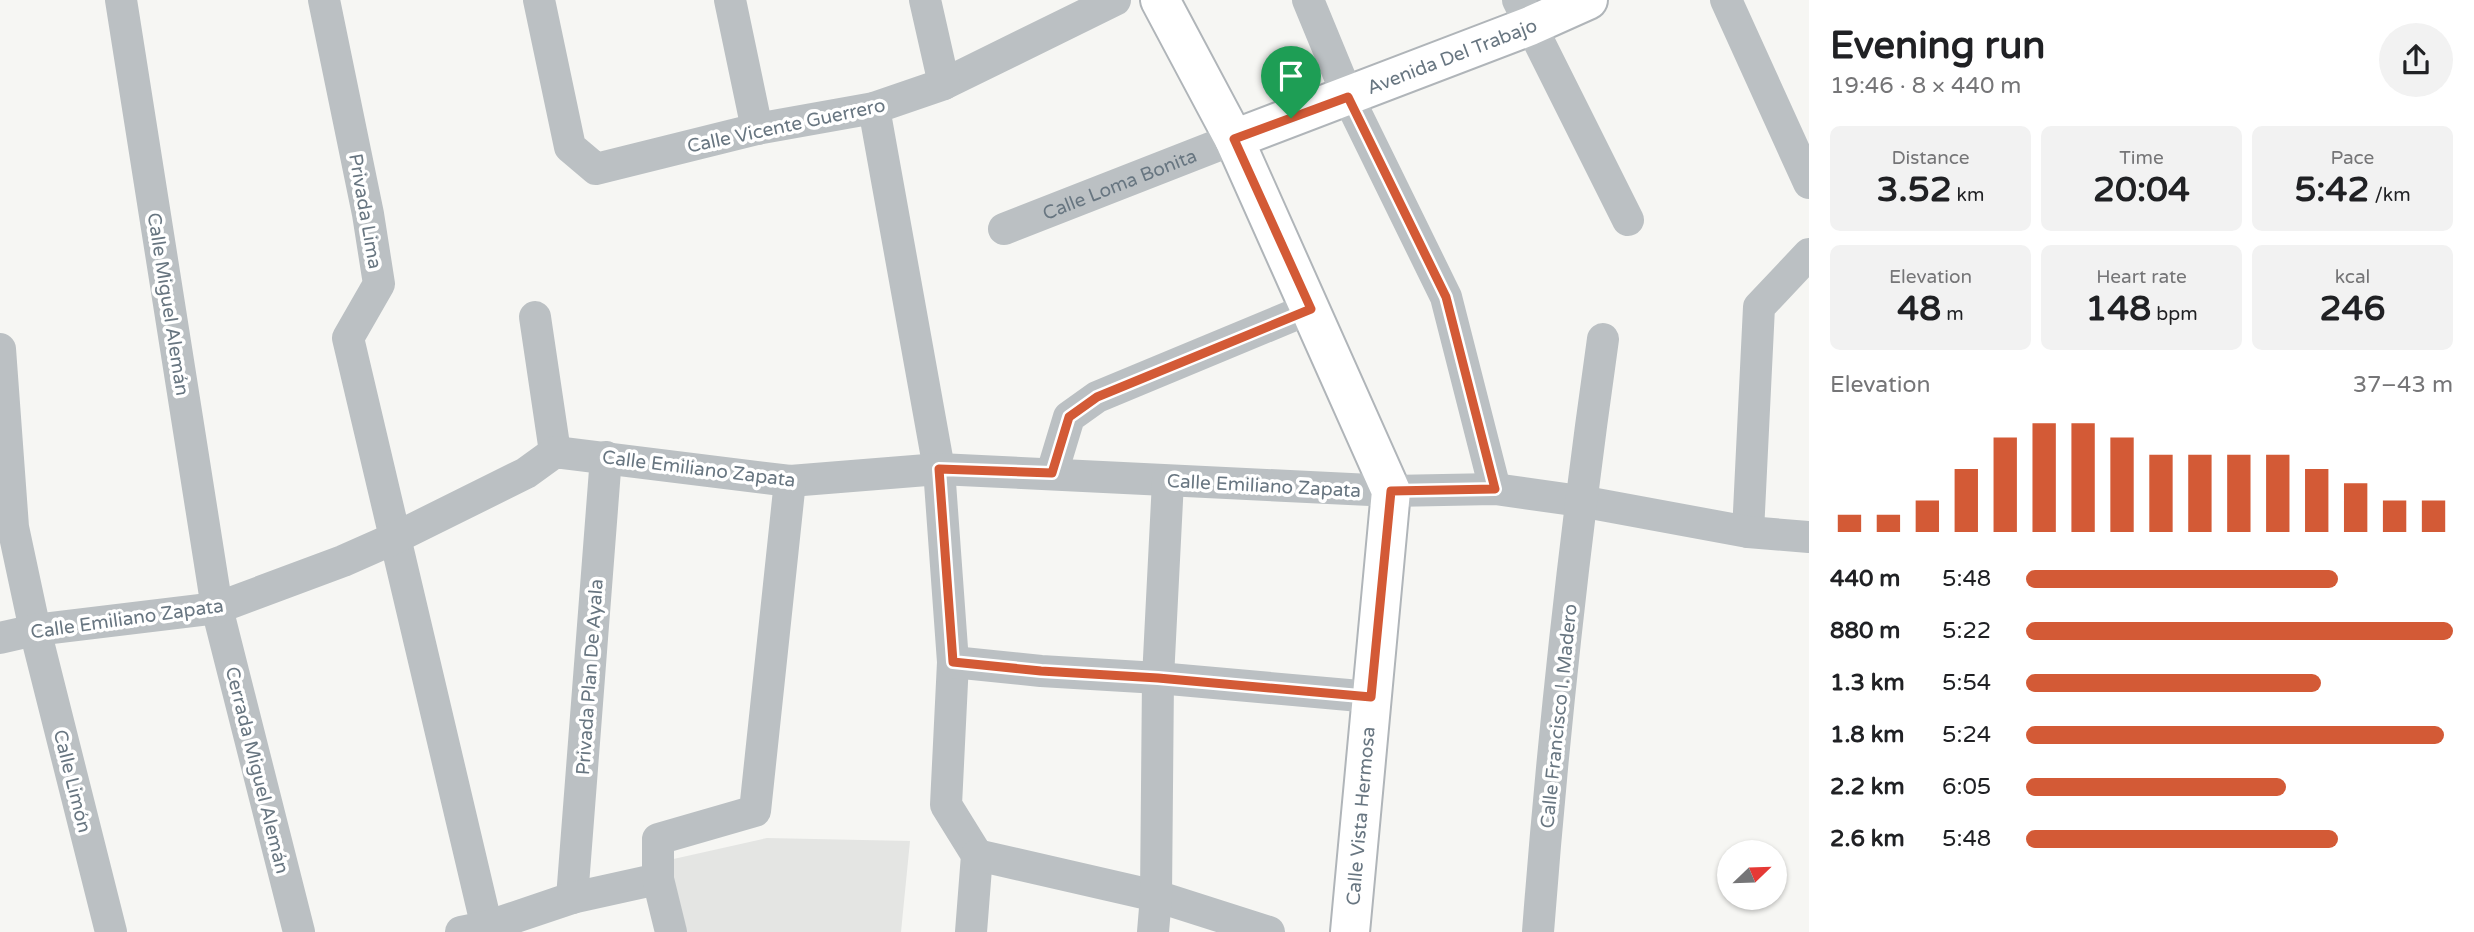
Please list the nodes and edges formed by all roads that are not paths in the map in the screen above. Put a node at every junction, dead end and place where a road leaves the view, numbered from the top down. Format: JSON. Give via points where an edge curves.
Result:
{"nodes":[{"id":1,"x":121,"y":0,"type":"edge"},
{"id":2,"x":324,"y":0,"type":"edge"},
{"id":3,"x":539,"y":0,"type":"edge"},
{"id":4,"x":730,"y":0,"type":"edge"},
{"id":5,"x":925,"y":0,"type":"edge"},
{"id":6,"x":1115,"y":0,"type":"edge"},
{"id":7,"x":1160,"y":0,"type":"edge"},
{"id":8,"x":1308,"y":0,"type":"edge"},
{"id":9,"x":1588,"y":0,"type":"edge"},
{"id":10,"x":1726,"y":0,"type":"edge"},
{"id":11,"x":1524,"y":13,"type":"edge"},
{"id":12,"x":944,"y":84,"type":"junction"},
{"id":13,"x":1348,"y":97,"type":"junction"},
{"id":14,"x":874,"y":108,"type":"junction"},
{"id":15,"x":757,"y":129,"type":"junction"},
{"id":16,"x":1234,"y":139,"type":"junction"},
{"id":17,"x":1809,"y":183,"type":"edge"},
{"id":18,"x":1628,"y":220,"type":"dead end"},
{"id":19,"x":1004,"y":229,"type":"dead end"},
{"id":20,"x":1809,"y":254,"type":"edge"},
{"id":21,"x":1311,"y":309,"type":"junction"},
{"id":22,"x":535,"y":317,"type":"dead end"},
{"id":23,"x":1603,"y":339,"type":"dead end"},
{"id":24,"x":0,"y":349,"type":"edge"},
{"id":25,"x":555,"y":452,"type":"junction"},
{"id":26,"x":606,"y":457,"type":"junction"},
{"id":27,"x":939,"y":469,"type":"junction"},
{"id":28,"x":1052,"y":473,"type":"junction"},
{"id":29,"x":790,"y":481,"type":"junction"},
{"id":30,"x":1168,"y":481,"type":"junction"},
{"id":31,"x":1495,"y":489,"type":"junction"},
{"id":32,"x":1391,"y":491,"type":"junction"},
{"id":33,"x":1580,"y":501,"type":"junction"},
{"id":34,"x":1748,"y":532,"type":"junction"},
{"id":35,"x":1809,"y":537,"type":"edge"},
{"id":36,"x":395,"y":538,"type":"junction"},
{"id":37,"x":217,"y":608,"type":"junction"},
{"id":38,"x":35,"y":630,"type":"junction"},
{"id":39,"x":0,"y":638,"type":"edge"},
{"id":40,"x":953,"y":662,"type":"junction"},
{"id":41,"x":1158,"y":678,"type":"junction"},
{"id":42,"x":1371,"y":697,"type":"junction"},
{"id":43,"x":977,"y":855,"type":"junction"},
{"id":44,"x":657,"y":879,"type":"junction"},
{"id":45,"x":1156,"y":896,"type":"junction"},
{"id":46,"x":572,"y":898,"type":"junction"},
{"id":47,"x":478,"y":930,"type":"edge"},
{"id":48,"x":111,"y":932,"type":"edge"},
{"id":49,"x":299,"y":932,"type":"edge"},
{"id":50,"x":671,"y":932,"type":"edge"},
{"id":51,"x":971,"y":932,"type":"edge"},
{"id":52,"x":1153,"y":932,"type":"edge"},
{"id":53,"x":1269,"y":932,"type":"edge"},
{"id":54,"x":1350,"y":932,"type":"edge"},
{"id":55,"x":1538,"y":932,"type":"edge"}],
"edges":[{"from":1,"to":37,"type":"street","name":"Calle Miguel Alemán"},
{"from":2,"to":36,"type":"street","name":"Privada Lima","via":[[379,284],[348,338]]},
{"from":3,"to":15,"type":"street","name":"Calle Vicente Guerrero","via":[[570,147],[596,169]]},
{"from":4,"to":15,"type":"street"},
{"from":5,"to":12,"type":"street"},
{"from":6,"to":12,"type":"street","name":"Calle Vicente Guerrero"},
{"from":7,"to":16,"type":"street"},
{"from":8,"to":13,"type":"street"},
{"from":9,"to":11,"type":"street","name":"Avenida Del Trabajo"},
{"from":10,"to":17,"type":"street"},
{"from":11,"to":13,"type":"street","name":"Avenida Del Trabajo"},
{"from":11,"to":18,"type":"street"},
{"from":12,"to":14,"type":"street","name":"Calle Vicente Guerrero"},
{"from":13,"to":16,"type":"street","name":"Avenida Del Trabajo"},
{"from":13,"to":31,"type":"street","via":[[1446,297]]},
{"from":14,"to":15,"type":"street","name":"Calle Vicente Guerrero"},
{"from":14,"to":27,"type":"street"},
{"from":16,"to":19,"type":"street","name":"Calle Loma Bonita"},
{"from":16,"to":21,"type":"street"},
{"from":20,"to":34,"type":"street","via":[[1759,307]]},
{"from":21,"to":28,"type":"street","via":[[1097,397],[1069,417]]},
{"from":21,"to":32,"type":"street"},
{"from":22,"to":25,"type":"street"},
{"from":23,"to":33,"type":"street","name":"Calle Francisco I. Madero"},
{"from":24,"to":38,"type":"street","name":"Calle Limón","via":[[13,527]]},
{"from":25,"to":26,"type":"street","name":"Calle Emiliano Zapata"},
{"from":25,"to":36,"type":"street","name":"Calle Emiliano Zapata","via":[[526,473]]},
{"from":26,"to":29,"type":"street","name":"Calle Emiliano Zapata"},
{"from":26,"to":46,"type":"street","name":"Privada Plan De Ayala"},
{"from":27,"to":28,"type":"street","name":"Calle Emiliano Zapata"},
{"from":27,"to":29,"type":"street","name":"Calle Emiliano Zapata"},
{"from":27,"to":40,"type":"street"},
{"from":28,"to":30,"type":"street","name":"Calle Emiliano Zapata"},
{"from":29,"to":44,"type":"street","via":[[755,811],[658,839]]},
{"from":30,"to":32,"type":"street","name":"Calle Emiliano Zapata"},
{"from":30,"to":41,"type":"street"},
{"from":31,"to":32,"type":"street","name":"Calle Emiliano Zapata"},
{"from":31,"to":33,"type":"street","name":"Calle Emiliano Zapata"},
{"from":32,"to":42,"type":"street","name":"Calle Vista Hermosa"},
{"from":33,"to":34,"type":"street","name":"Calle Emiliano Zapata"},
{"from":33,"to":55,"type":"street","name":"Calle Francisco I. Madero"},
{"from":34,"to":35,"type":"street","name":"Calle Emiliano Zapata"},
{"from":36,"to":37,"type":"street","name":"Calle Emiliano Zapata"},
{"from":36,"to":47,"type":"street","name":"Privada Lima"},
{"from":37,"to":38,"type":"street","name":"Calle Emiliano Zapata"},
{"from":37,"to":49,"type":"street","name":"Cerrada Miguel Alemán"},
{"from":38,"to":39,"type":"street","name":"Calle Emiliano Zapata"},
{"from":38,"to":48,"type":"street","name":"Calle Limón"},
{"from":40,"to":41,"type":"street"},
{"from":40,"to":43,"type":"street","via":[[946,805]]},
{"from":41,"to":42,"type":"street"},
{"from":41,"to":45,"type":"street"},
{"from":42,"to":54,"type":"street","name":"Calle Vista Hermosa"},
{"from":43,"to":45,"type":"street"},
{"from":43,"to":51,"type":"street"},
{"from":44,"to":46,"type":"street"},
{"from":44,"to":50,"type":"street"},
{"from":45,"to":52,"type":"street"},
{"from":45,"to":53,"type":"street"},
{"from":46,"to":47,"type":"street"}]}
